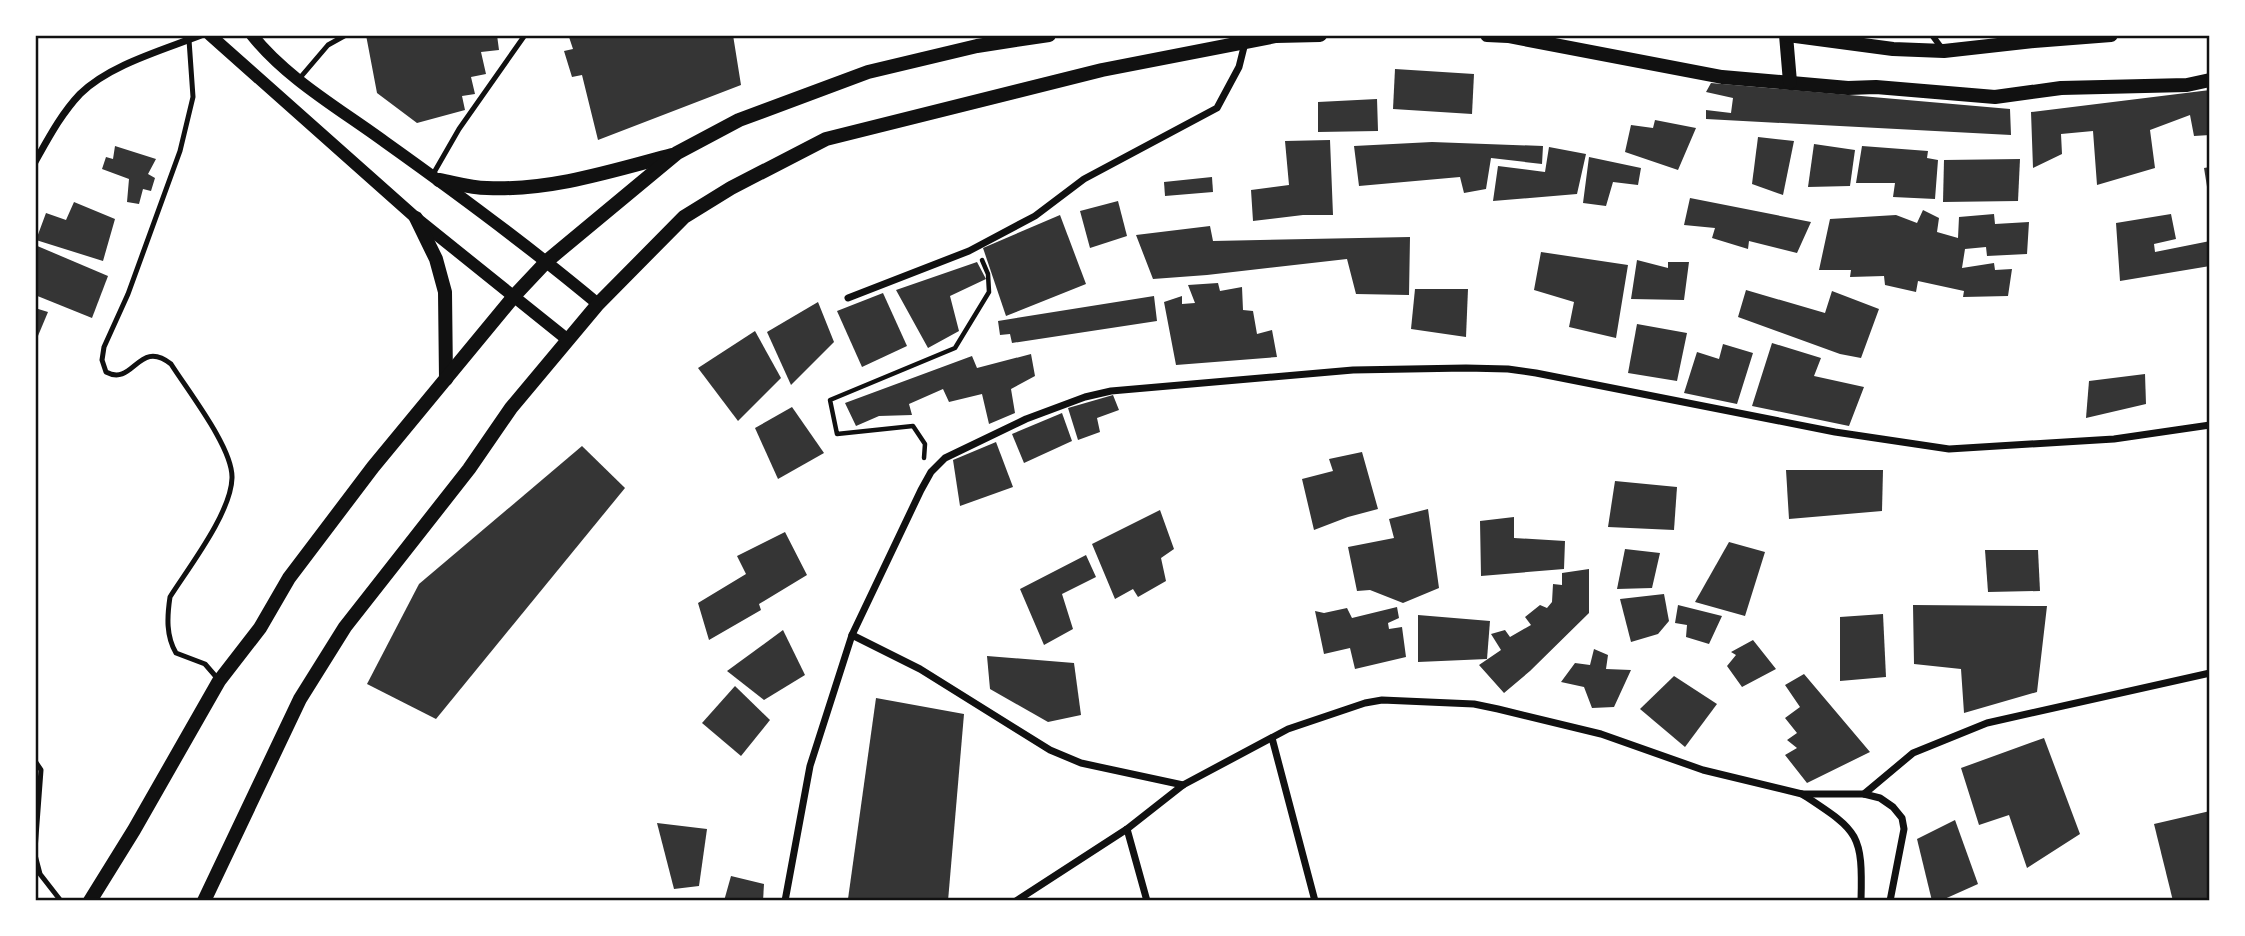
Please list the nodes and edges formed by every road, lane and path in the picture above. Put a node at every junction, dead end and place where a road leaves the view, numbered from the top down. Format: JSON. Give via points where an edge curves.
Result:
{"nodes":[{"id":1,"x":201,"y":35,"type":"edge"},
{"id":2,"x":210,"y":35,"type":"edge"},
{"id":3,"x":253,"y":35,"type":"edge"},
{"id":4,"x":346,"y":35,"type":"edge"},
{"id":5,"x":1049,"y":35,"type":"edge"},
{"id":6,"x":1320,"y":35,"type":"edge"},
{"id":7,"x":1486,"y":35,"type":"edge"},
{"id":8,"x":1787,"y":35,"type":"edge"},
{"id":9,"x":1932,"y":35,"type":"edge"},
{"id":10,"x":2111,"y":35,"type":"edge"},
{"id":11,"x":522,"y":37,"type":"edge"},
{"id":12,"x":189,"y":40,"type":"junction"},
{"id":13,"x":1245,"y":42,"type":"junction"},
{"id":14,"x":1944,"y":51,"type":"junction"},
{"id":15,"x":299,"y":79,"type":"junction"},
{"id":16,"x":2210,"y":80,"type":"edge"},
{"id":17,"x":1790,"y":82,"type":"junction"},
{"id":18,"x":677,"y":153,"type":"junction"},
{"id":19,"x":35,"y":162,"type":"edge"},
{"id":20,"x":435,"y":178,"type":"junction"},
{"id":21,"x":416,"y":218,"type":"junction"},
{"id":22,"x":976,"y":247,"type":"junction"},
{"id":23,"x":547,"y":261,"type":"junction"},
{"id":24,"x":515,"y":295,"type":"junction"},
{"id":25,"x":848,"y":298,"type":"dead end"},
{"id":26,"x":598,"y":304,"type":"junction"},
{"id":27,"x":568,"y":340,"type":"junction"},
{"id":28,"x":446,"y":379,"type":"junction"},
{"id":29,"x":2210,"y":425,"type":"edge"},
{"id":30,"x":920,"y":490,"type":"junction"},
{"id":31,"x":852,"y":635,"type":"junction"},
{"id":32,"x":2210,"y":673,"type":"edge"},
{"id":33,"x":219,"y":681,"type":"junction"},
{"id":34,"x":1272,"y":738,"type":"junction"},
{"id":35,"x":35,"y":761,"type":"edge"},
{"id":36,"x":1183,"y":785,"type":"junction"},
{"id":37,"x":1801,"y":794,"type":"junction"},
{"id":38,"x":1864,"y":794,"type":"junction"},
{"id":39,"x":1126,"y":829,"type":"junction"},
{"id":40,"x":35,"y":852,"type":"edge"},
{"id":41,"x":61,"y":901,"type":"edge"},
{"id":42,"x":90,"y":901,"type":"edge"},
{"id":43,"x":204,"y":901,"type":"edge"},
{"id":44,"x":785,"y":901,"type":"edge"},
{"id":45,"x":1016,"y":901,"type":"edge"},
{"id":46,"x":1147,"y":901,"type":"edge"},
{"id":47,"x":1315,"y":901,"type":"edge"},
{"id":48,"x":1861,"y":901,"type":"edge"},
{"id":49,"x":1890,"y":901,"type":"edge"}],
"edges":[{"from":1,"to":12,"type":"street"},
{"from":2,"to":21,"type":"street"},
{"from":3,"to":15,"type":"street","via":[[268,55]]},
{"from":4,"to":15,"type":"lane","via":[[328,45]]},
{"from":5,"to":18,"type":"main road","via":[[977,46],[868,72],[739,120]]},
{"from":6,"to":13,"type":"main road"},
{"from":7,"to":17,"type":"main road","via":[[1722,77]]},
{"from":8,"to":14,"type":"main road"},
{"from":8,"to":17,"type":"main road"},
{"from":9,"to":14,"type":"street"},
{"from":10,"to":14,"type":"main road"},
{"from":11,"to":20,"type":"lane","via":[[459,128]]},
{"from":12,"to":19,"type":"street","via":[[123,65],[80,94]]},
{"from":12,"to":33,"type":"lane","via":[[193,97],[180,151],[104,347],[103,360],[106,372],[119,375],[154,355],[171,364],[216,432],[227,458],[232,476],[228,504],[170,597],[168,611],[169,635],[176,653],[205,664]]},
{"from":13,"to":22,"type":"street","via":[[1240,67],[1217,108],[1084,179],[1035,216]]},
{"from":13,"to":26,"type":"main road","via":[[1102,70],[826,139],[684,217]]},
{"from":15,"to":20,"type":"street"},
{"from":16,"to":17,"type":"main road","via":[[2187,85],[2062,88],[1995,97]]},
{"from":18,"to":20,"type":"main road","via":[[538,186],[485,188]]},
{"from":18,"to":23,"type":"main road"},
{"from":20,"to":23,"type":"street"},
{"from":21,"to":24,"type":"street"},
{"from":21,"to":28,"type":"main road","via":[[436,259],[445,292]]},
{"from":22,"to":25,"type":"street"},
{"from":22,"to":30,"type":"path","via":[[988,274],[989,292],[955,348],[830,400],[837,434],[913,426],[925,444]]},
{"from":23,"to":24,"type":"main road"},
{"from":23,"to":26,"type":"street"},
{"from":24,"to":27,"type":"street"},
{"from":24,"to":28,"type":"main road"},
{"from":26,"to":27,"type":"main road"},
{"from":27,"to":43,"type":"main road","via":[[345,627],[300,699]]},
{"from":28,"to":33,"type":"main road","via":[[340,510]]},
{"from":29,"to":30,"type":"street","via":[[2113,439],[1949,449],[1835,432],[1508,369],[1353,370],[1139,387],[1085,397],[945,458]]},
{"from":30,"to":31,"type":"street"},
{"from":31,"to":36,"type":"street","via":[[920,669],[1051,750],[1080,763]]},
{"from":31,"to":44,"type":"street","via":[[810,766]]},
{"from":32,"to":38,"type":"street","via":[[1987,723],[1913,753]]},
{"from":33,"to":42,"type":"main road"},
{"from":34,"to":36,"type":"street"},
{"from":34,"to":37,"type":"street","via":[[1311,720],[1382,700],[1474,704],[1601,734],[1703,770]]},
{"from":34,"to":47,"type":"street"},
{"from":35,"to":40,"type":"lane","via":[[41,770]]},
{"from":36,"to":39,"type":"street"},
{"from":37,"to":38,"type":"street"},
{"from":37,"to":48,"type":"street","via":[[1853,833],[1862,864]]},
{"from":38,"to":49,"type":"street","via":[[1880,798],[1902,818],[1904,829]]},
{"from":39,"to":45,"type":"street"},
{"from":39,"to":46,"type":"street"},
{"from":40,"to":41,"type":"lane","via":[[40,874]]}]}
